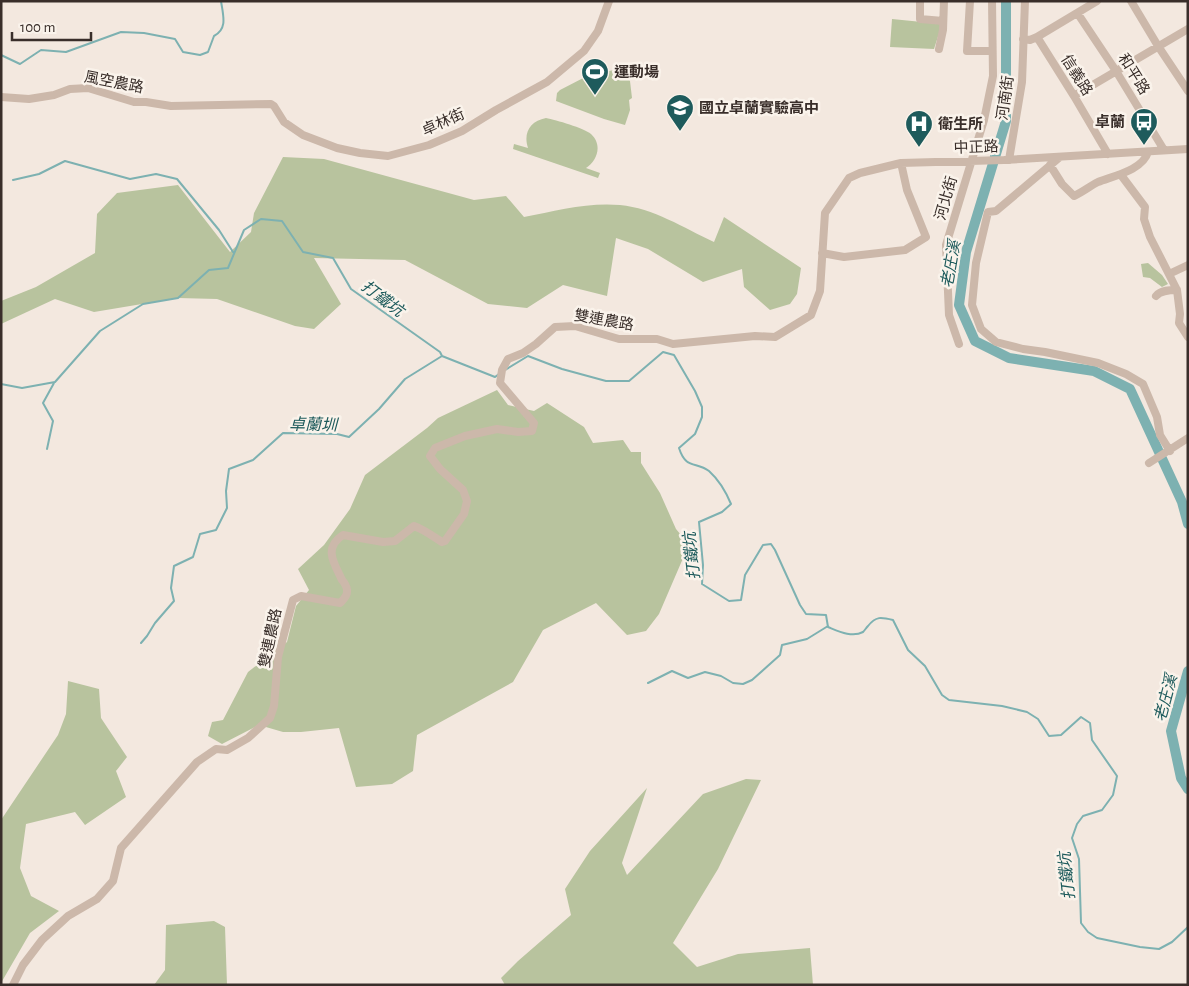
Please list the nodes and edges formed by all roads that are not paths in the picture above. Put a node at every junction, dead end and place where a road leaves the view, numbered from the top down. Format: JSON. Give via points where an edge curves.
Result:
{"nodes":[{"id":1,"x":609,"y":1,"type":"edge"},
{"id":2,"x":920,"y":1,"type":"edge"},
{"id":3,"x":944,"y":1,"type":"edge"},
{"id":4,"x":970,"y":1,"type":"edge"},
{"id":5,"x":992,"y":1,"type":"edge"},
{"id":6,"x":1025,"y":1,"type":"edge"},
{"id":7,"x":1098,"y":1,"type":"edge"},
{"id":8,"x":1131,"y":1,"type":"edge"},
{"id":9,"x":1078,"y":14,"type":"junction"},
{"id":10,"x":943,"y":21,"type":"junction"},
{"id":11,"x":1188,"y":29,"type":"edge"},
{"id":12,"x":1037,"y":37,"type":"junction"},
{"id":13,"x":1023,"y":39,"type":"junction"},
{"id":14,"x":1158,"y":46,"type":"junction"},
{"id":15,"x":939,"y":49,"type":"dead end"},
{"id":16,"x":992,"y":51,"type":"junction"},
{"id":17,"x":1116,"y":71,"type":"junction"},
{"id":18,"x":1188,"y":91,"type":"edge"},
{"id":19,"x":1074,"y":96,"type":"junction"},
{"id":20,"x":1,"y":97,"type":"edge"},
{"id":21,"x":253,"y":103,"type":"joint"},
{"id":22,"x":1188,"y":149,"type":"edge"},
{"id":23,"x":1164,"y":150,"type":"junction"},
{"id":24,"x":1148,"y":152,"type":"junction"},
{"id":25,"x":1108,"y":154,"type":"junction"},
{"id":26,"x":1060,"y":157,"type":"junction"},
{"id":27,"x":1007,"y":160,"type":"junction"},
{"id":28,"x":971,"y":161,"type":"junction"},
{"id":29,"x":901,"y":163,"type":"junction"},
{"id":30,"x":1050,"y":165,"type":"junction"},
{"id":31,"x":1121,"y":175,"type":"junction"},
{"id":32,"x":822,"y":253,"type":"junction"},
{"id":33,"x":1188,"y":265,"type":"edge"},
{"id":34,"x":1169,"y":274,"type":"junction"},
{"id":35,"x":1178,"y":290,"type":"junction"},
{"id":36,"x":1156,"y":296,"type":"dead end"},
{"id":37,"x":1188,"y":338,"type":"edge"},
{"id":38,"x":959,"y":344,"type":"dead end"},
{"id":39,"x":1188,"y":438,"type":"edge"},
{"id":40,"x":1170,"y":451,"type":"junction"},
{"id":41,"x":1149,"y":464,"type":"dead end"},
{"id":42,"x":13,"y":985,"type":"edge"}],
"edges":[{"from":1,"to":21,"type":"street","name":"卓林街","via":[[598,31],[584,51],[547,82],[462,131],[429,145],[388,156],[337,148],[303,135],[284,122],[271,104]]},
{"from":2,"to":10,"type":"street","via":[[920,19]]},
{"from":3,"to":10,"type":"street"},
{"from":4,"to":16,"type":"street","via":[[967,51]]},
{"from":5,"to":16,"type":"street","name":"河北街"},
{"from":6,"to":13,"type":"street","name":"河南街"},
{"from":7,"to":9,"type":"street"},
{"from":8,"to":14,"type":"street"},
{"from":9,"to":12,"type":"street"},
{"from":9,"to":17,"type":"street","name":"和平路"},
{"from":10,"to":15,"type":"street"},
{"from":11,"to":14,"type":"street"},
{"from":12,"to":13,"type":"street"},
{"from":12,"to":19,"type":"street","name":"信義路"},
{"from":13,"to":27,"type":"street","name":"河南街","via":[[1022,82]]},
{"from":14,"to":17,"type":"street"},
{"from":14,"to":18,"type":"street"},
{"from":16,"to":28,"type":"street","name":"河北街","via":[[993,76]]},
{"from":17,"to":19,"type":"street"},
{"from":17,"to":23,"type":"street","name":"和平路"},
{"from":19,"to":25,"type":"street","name":"信義路"},
{"from":20,"to":21,"type":"street","name":"風空農路","via":[[29,99],[88,88],[134,102],[171,106]]},
{"from":22,"to":23,"type":"street","name":"中正路"},
{"from":23,"to":24,"type":"street","name":"中正路"},
{"from":24,"to":25,"type":"street","name":"中正路"},
{"from":24,"to":31,"type":"street","via":[[1143,161]]},
{"from":25,"to":26,"type":"street","name":"中正路"},
{"from":26,"to":27,"type":"street","name":"中正路"},
{"from":26,"to":30,"type":"street"},
{"from":27,"to":28,"type":"street","name":"中正路"},
{"from":28,"to":29,"type":"street","name":"中正路"},
{"from":28,"to":38,"type":"street","name":"河北街","via":[[946,245],[949,314]]},
{"from":29,"to":32,"type":"street","name":"中正路","via":[[849,178],[825,213]]},
{"from":29,"to":32,"type":"street","via":[[907,190],[926,237],[905,250],[844,256]]},
{"from":30,"to":31,"type":"street","via":[[1074,196],[1097,182]]},
{"from":30,"to":40,"type":"street","via":[[996,211],[988,212],[976,264],[972,305],[981,329],[996,342],[1098,363],[1143,384],[1157,417],[1160,435]]},
{"from":31,"to":34,"type":"street","via":[[1144,207],[1150,237]]},
{"from":32,"to":42,"type":"street","name":"雙連農路","via":[[820,291],[811,315],[775,337],[673,344],[657,339],[619,340],[575,326],[555,327],[523,353],[508,359],[500,383],[534,423],[532,431],[497,429],[465,436],[434,448],[430,456],[463,490],[467,501],[464,514],[442,542],[414,526],[395,541],[343,535],[336,540],[332,547],[332,560],[347,590],[346,597],[340,603],[301,596],[293,600],[278,657],[270,718],[248,738],[227,750],[216,749],[197,762],[121,848],[113,881],[97,899],[68,916],[42,940]]},
{"from":33,"to":34,"type":"street"},
{"from":34,"to":35,"type":"street"},
{"from":35,"to":36,"type":"street"},
{"from":35,"to":37,"type":"street","via":[[1179,322]]},
{"from":39,"to":40,"type":"street"},
{"from":40,"to":41,"type":"street"}]}
